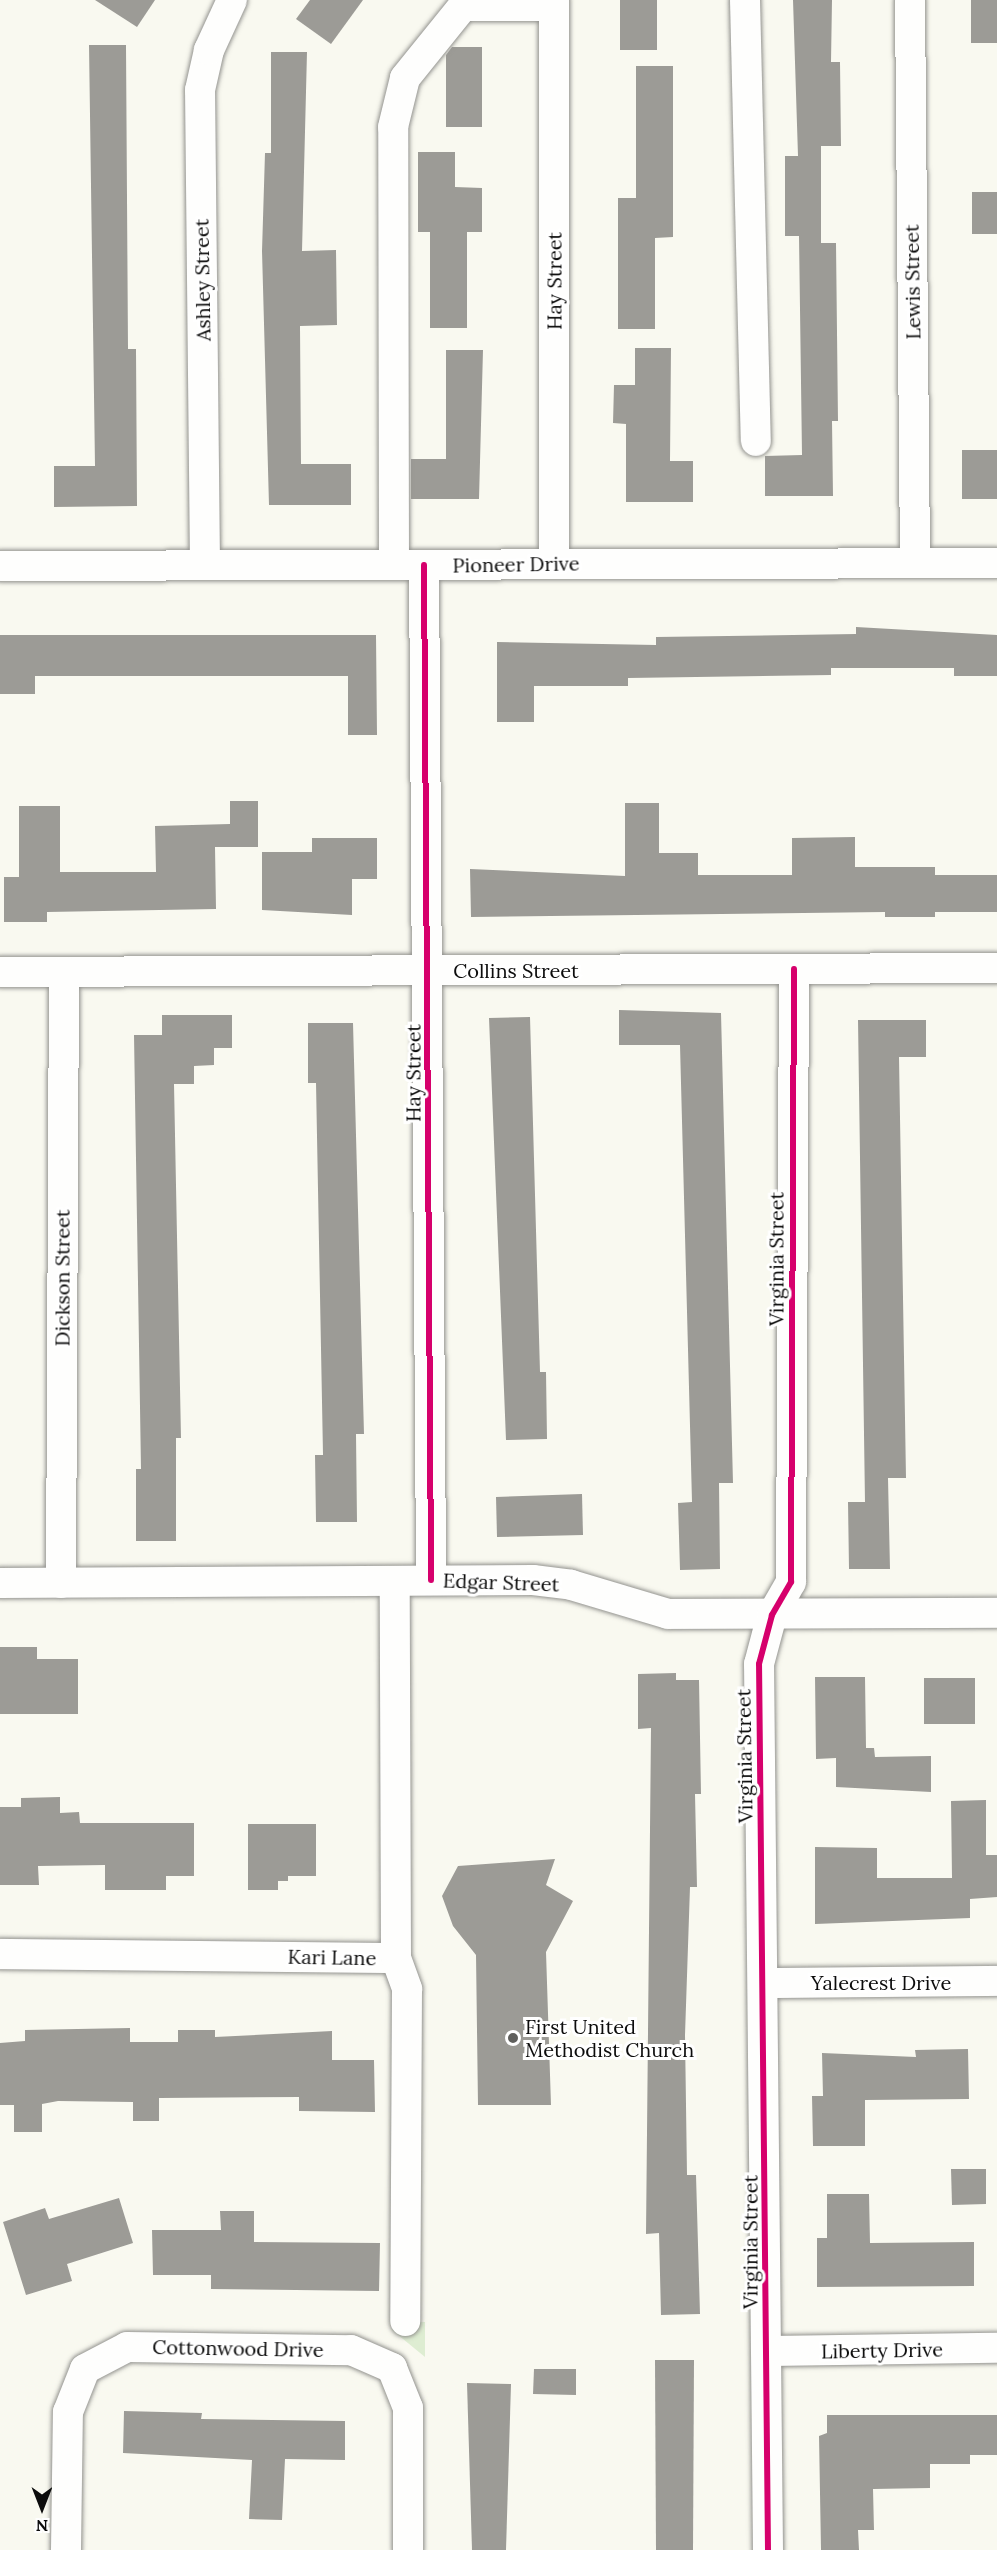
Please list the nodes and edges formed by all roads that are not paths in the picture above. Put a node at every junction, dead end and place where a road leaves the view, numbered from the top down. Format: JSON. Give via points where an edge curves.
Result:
{"nodes":[{"id":1,"x":232,"y":0,"type":"edge"},
{"id":2,"x":745,"y":0,"type":"edge"},
{"id":3,"x":910,"y":0,"type":"edge"},
{"id":4,"x":554,"y":3,"type":"edge"},
{"id":5,"x":756,"y":441,"type":"dead end"},
{"id":6,"x":554,"y":563,"type":"junction"},
{"id":7,"x":915,"y":563,"type":"junction"},
{"id":8,"x":997,"y":563,"type":"edge"},
{"id":9,"x":205,"y":565,"type":"junction"},
{"id":10,"x":394,"y":565,"type":"junction"},
{"id":11,"x":424,"y":565,"type":"junction"},
{"id":12,"x":0,"y":566,"type":"edge"},
{"id":13,"x":794,"y":969,"type":"junction"},
{"id":14,"x":997,"y":969,"type":"edge"},
{"id":15,"x":429,"y":970,"type":"junction"},
{"id":16,"x":0,"y":972,"type":"edge"},
{"id":17,"x":64,"y":972,"type":"junction"},
{"id":18,"x":430,"y":1580,"type":"junction"},
{"id":19,"x":395,"y":1582,"type":"junction"},
{"id":20,"x":0,"y":1583,"type":"edge"},
{"id":21,"x":61,"y":1583,"type":"junction"},
{"id":22,"x":997,"y":1613,"type":"edge"},
{"id":23,"x":772,"y":1615,"type":"junction"},
{"id":24,"x":0,"y":1954,"type":"edge"},
{"id":25,"x":396,"y":1958,"type":"junction"},
{"id":26,"x":997,"y":1981,"type":"edge"},
{"id":27,"x":765,"y":1983,"type":"junction"},
{"id":28,"x":405,"y":2321,"type":"dead end"},
{"id":29,"x":997,"y":2348,"type":"edge"},
{"id":30,"x":768,"y":2351,"type":"junction"},
{"id":31,"x":66,"y":2550,"type":"edge"},
{"id":32,"x":408,"y":2550,"type":"edge"},
{"id":33,"x":768,"y":2550,"type":"edge"}],
"edges":[{"from":1,"to":9,"type":"street","name":"Ashley Street","via":[[209,50],[200,90]]},
{"from":2,"to":5,"type":"street"},
{"from":3,"to":7,"type":"street","name":"Lewis Street"},
{"from":4,"to":6,"type":"street","name":"Hay Street"},
{"from":4,"to":10,"type":"street","via":[[463,6],[405,78],[393,127]]},
{"from":6,"to":7,"type":"street","name":"Pioneer Drive"},
{"from":6,"to":11,"type":"street","name":"Pioneer Drive"},
{"from":7,"to":8,"type":"street","name":"Pioneer Drive"},
{"from":9,"to":10,"type":"street","name":"Pioneer Drive"},
{"from":9,"to":12,"type":"street","name":"Pioneer Drive"},
{"from":10,"to":11,"type":"street","name":"Pioneer Drive"},
{"from":11,"to":15,"type":"street","name":"Hay Street"},
{"from":13,"to":14,"type":"street","name":"Collins Street"},
{"from":13,"to":15,"type":"street","name":"Collins Street"},
{"from":13,"to":23,"type":"street","name":"Virginia Street","via":[[791,1582]]},
{"from":15,"to":17,"type":"street","name":"Collins Street"},
{"from":15,"to":18,"type":"street","name":"Hay Street"},
{"from":16,"to":17,"type":"street","name":"Collins Street"},
{"from":17,"to":21,"type":"street","name":"Dickson Street"},
{"from":18,"to":19,"type":"street","name":"Edgar Street"},
{"from":18,"to":23,"type":"street","name":"Edgar Street","via":[[532,1580],[571,1585],[646,1611]]},
{"from":19,"to":21,"type":"street","name":"Edgar Street"},
{"from":19,"to":25,"type":"street","name":"Kari Lane"},
{"from":20,"to":21,"type":"street","name":"Edgar Street"},
{"from":22,"to":23,"type":"street","name":"Edgar Street"},
{"from":23,"to":27,"type":"street","name":"Virginia Street","via":[[759,1664]]},
{"from":24,"to":25,"type":"street","name":"Kari Lane"},
{"from":25,"to":28,"type":"street","via":[[407,1989]]},
{"from":26,"to":27,"type":"street","name":"Yalecrest Drive"},
{"from":27,"to":30,"type":"street","name":"Virginia Street"},
{"from":29,"to":30,"type":"street","name":"Liberty Drive"},
{"from":30,"to":33,"type":"street","name":"Virginia Street"},
{"from":31,"to":32,"type":"street","name":"Cottonwood Drive","via":[[68,2412],[85,2369],[126,2347],[351,2350],[392,2368],[408,2408]]}]}
